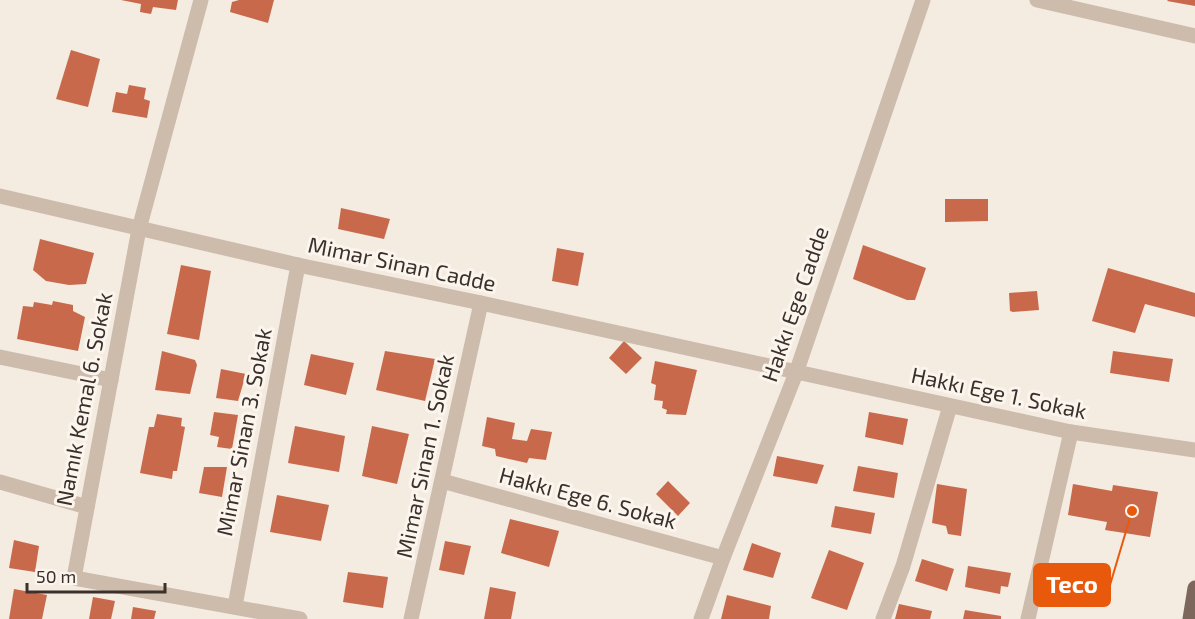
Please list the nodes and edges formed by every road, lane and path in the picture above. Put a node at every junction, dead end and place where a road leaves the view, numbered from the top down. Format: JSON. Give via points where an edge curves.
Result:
{"nodes":[{"id":1,"x":201,"y":0,"type":"edge"},
{"id":2,"x":923,"y":0,"type":"edge"},
{"id":3,"x":1037,"y":0,"type":"edge"},
{"id":4,"x":1195,"y":36,"type":"edge"},
{"id":5,"x":0,"y":196,"type":"edge"},
{"id":6,"x":139,"y":229,"type":"junction"},
{"id":7,"x":298,"y":265,"type":"junction"},
{"id":8,"x":482,"y":303,"type":"junction"},
{"id":9,"x":0,"y":357,"type":"edge"},
{"id":10,"x":796,"y":373,"type":"junction"},
{"id":11,"x":111,"y":380,"type":"junction"},
{"id":12,"x":951,"y":406,"type":"junction"},
{"id":13,"x":1071,"y":432,"type":"junction"},
{"id":14,"x":1195,"y":450,"type":"edge"},
{"id":15,"x":442,"y":481,"type":"junction"},
{"id":16,"x":0,"y":482,"type":"edge"},
{"id":17,"x":87,"y":507,"type":"junction"},
{"id":18,"x":723,"y":558,"type":"junction"},
{"id":19,"x":1195,"y":588,"type":"edge"},
{"id":20,"x":235,"y":606,"type":"junction"},
{"id":21,"x":300,"y":619,"type":"edge"},
{"id":22,"x":411,"y":619,"type":"edge"},
{"id":23,"x":701,"y":619,"type":"edge"},
{"id":24,"x":883,"y":619,"type":"edge"},
{"id":25,"x":1028,"y":619,"type":"edge"},
{"id":26,"x":1190,"y":619,"type":"edge"}],
"edges":[{"from":1,"to":6,"type":"street","name":"Namık Kemal 6. Sokak"},
{"from":2,"to":10,"type":"street","name":"Hakkı Ege Cadde"},
{"from":3,"to":4,"type":"street"},
{"from":5,"to":6,"type":"street","name":"Mimar Sinan Cadde"},
{"from":6,"to":7,"type":"street","name":"Mimar Sinan Cadde"},
{"from":6,"to":11,"type":"street","name":"Namık Kemal 6. Sokak"},
{"from":7,"to":8,"type":"street","name":"Mimar Sinan Cadde"},
{"from":7,"to":20,"type":"street","name":"Mimar Sinan 3. Sokak"},
{"from":8,"to":10,"type":"street","name":"Mimar Sinan Cadde"},
{"from":8,"to":15,"type":"street","name":"Mimar Sinan 1. Sokak"},
{"from":9,"to":11,"type":"street"},
{"from":10,"to":12,"type":"street","name":"Hakkı Ege 1. Sokak"},
{"from":10,"to":18,"type":"street","name":"Hakkı Ege Cadde"},
{"from":11,"to":17,"type":"street","name":"Namık Kemal 6. Sokak"},
{"from":12,"to":13,"type":"street","name":"Hakkı Ege 1. Sokak"},
{"from":12,"to":24,"type":"street"},
{"from":13,"to":14,"type":"street","name":"Hakkı Ege 1. Sokak"},
{"from":13,"to":25,"type":"street"},
{"from":15,"to":18,"type":"street","name":"Hakkı Ege 6. Sokak"},
{"from":15,"to":22,"type":"street","name":"Mimar Sinan 1. Sokak"},
{"from":16,"to":17,"type":"street"},
{"from":17,"to":20,"type":"street","name":"Namık Kemal 6. Sokak","via":[[74,578]]},
{"from":18,"to":23,"type":"street","name":"Hakkı Ege Cadde"},
{"from":19,"to":26,"type":"main road"},
{"from":20,"to":21,"type":"street"}]}
